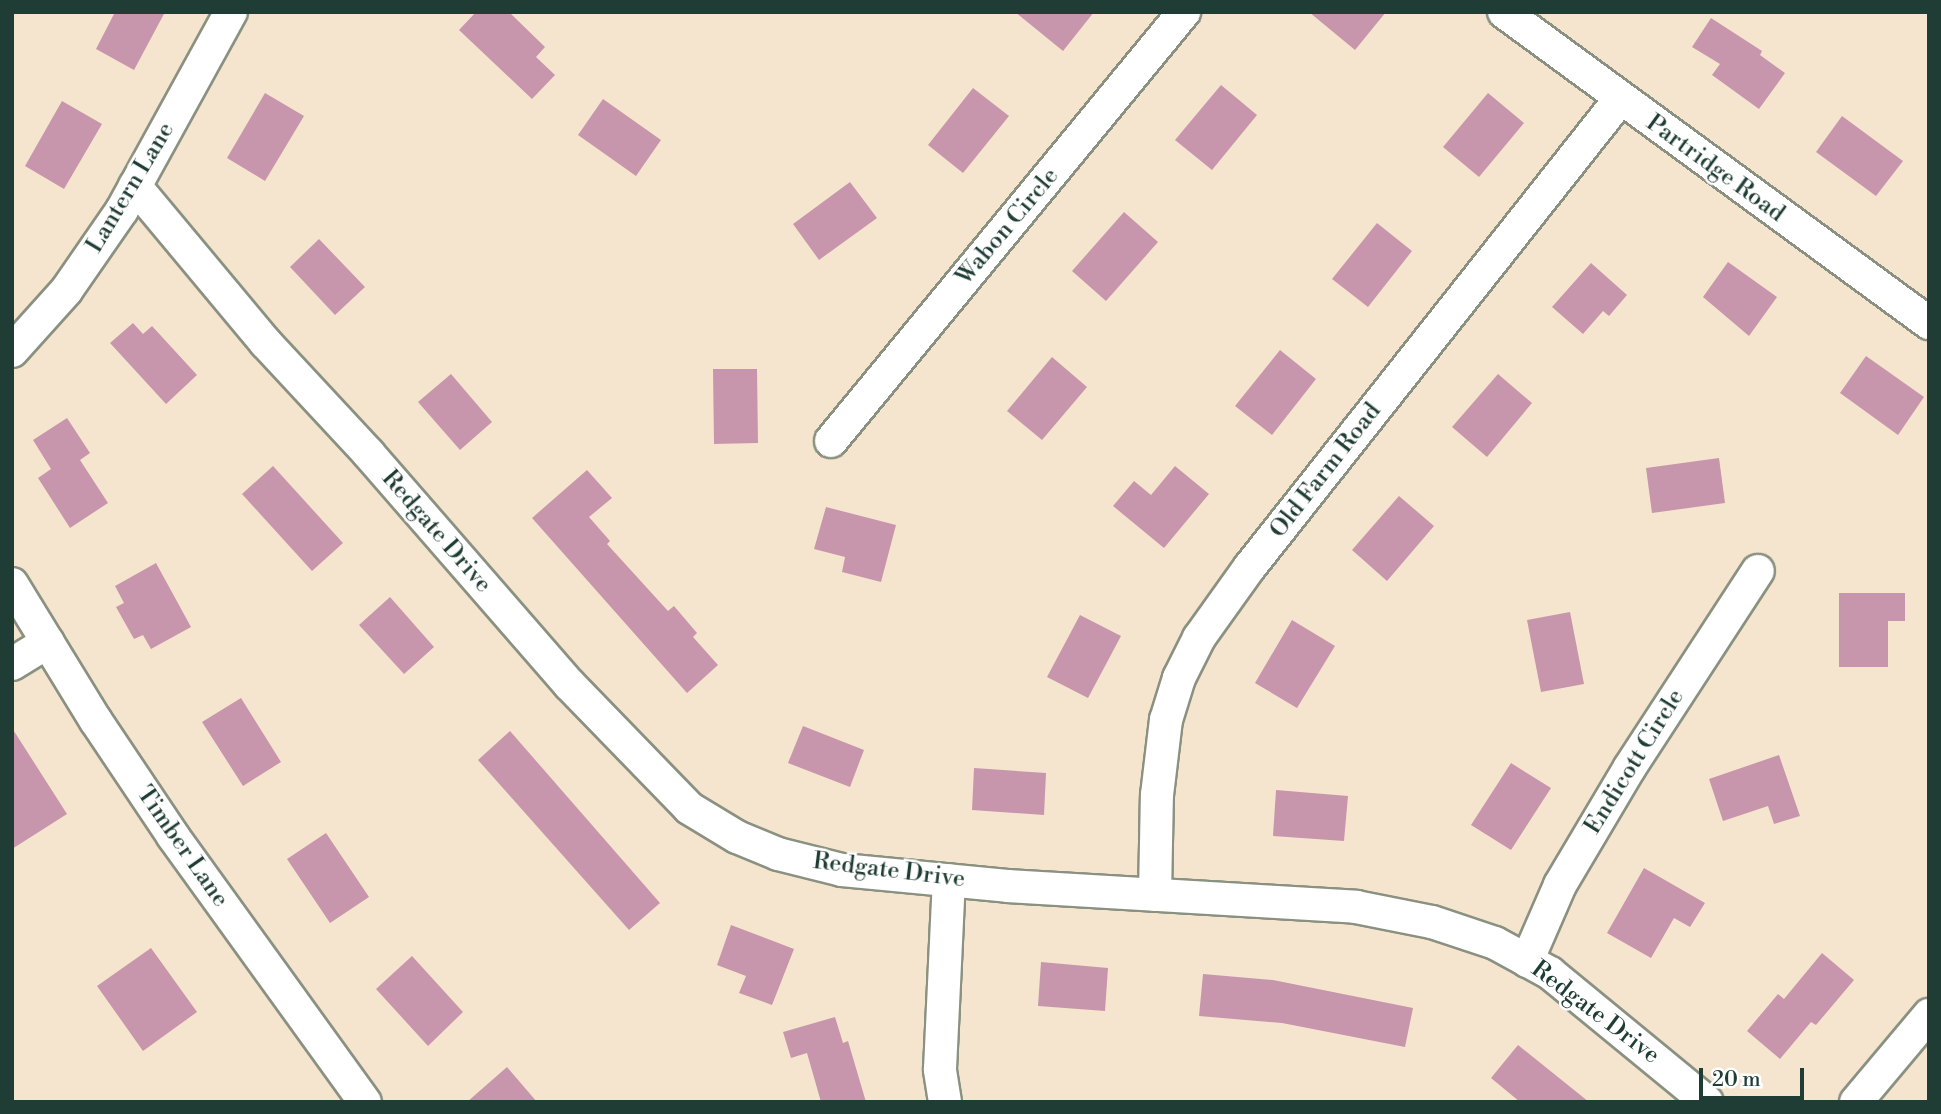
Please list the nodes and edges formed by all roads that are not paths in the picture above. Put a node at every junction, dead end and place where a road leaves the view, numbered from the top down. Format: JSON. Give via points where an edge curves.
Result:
{"nodes":[{"id":1,"x":231,"y":12,"type":"edge"},
{"id":2,"x":1184,"y":12,"type":"edge"},
{"id":3,"x":1504,"y":12,"type":"edge"},
{"id":4,"x":1620,"y":99,"type":"junction"},
{"id":5,"x":135,"y":186,"type":"junction"},
{"id":6,"x":1929,"y":323,"type":"edge"},
{"id":7,"x":12,"y":351,"type":"edge"},
{"id":8,"x":831,"y":441,"type":"dead end"},
{"id":9,"x":1758,"y":571,"type":"dead end"},
{"id":10,"x":12,"y":584,"type":"edge"},
{"id":11,"x":48,"y":642,"type":"junction"},
{"id":12,"x":12,"y":664,"type":"edge"},
{"id":13,"x":949,"y":880,"type":"junction"},
{"id":14,"x":1155,"y":895,"type":"junction"},
{"id":15,"x":1527,"y":961,"type":"junction"},
{"id":16,"x":1929,"y":1015,"type":"edge"},
{"id":17,"x":365,"y":1102,"type":"edge"},
{"id":18,"x":945,"y":1102,"type":"edge"},
{"id":19,"x":1707,"y":1102,"type":"edge"},
{"id":20,"x":1856,"y":1102,"type":"edge"}],
"edges":[{"from":1,"to":5,"type":"street","name":"Lantern Lane"},
{"from":2,"to":8,"type":"street","name":"Wabon Circle"},
{"from":3,"to":4,"type":"street","name":"Partridge Road"},
{"from":4,"to":6,"type":"street","name":"Partridge Road"},
{"from":4,"to":14,"type":"street","name":"Old Farm Road","via":[[1257,557],[1199,638],[1179,678],[1166,720],[1157,795]]},
{"from":5,"to":7,"type":"street","name":"Lantern Lane","via":[[66,291]]},
{"from":5,"to":13,"type":"street","name":"Redgate Drive","via":[[266,343],[569,684],[689,808],[737,837],[778,854],[842,870]]},
{"from":9,"to":15,"type":"street","name":"Endicott Circle","via":[[1560,885]]},
{"from":10,"to":11,"type":"street","name":"Timber Lane"},
{"from":11,"to":12,"type":"street"},
{"from":11,"to":17,"type":"street","name":"Timber Lane","via":[[173,836]]},
{"from":13,"to":14,"type":"street","name":"Redgate Drive"},
{"from":13,"to":18,"type":"street","via":[[940,1069]]},
{"from":14,"to":15,"type":"street","name":"Redgate Drive","via":[[1356,907],[1432,922],[1495,943]]},
{"from":15,"to":19,"type":"street","name":"Redgate Drive","via":[[1611,1020]]},
{"from":16,"to":20,"type":"street"}]}
